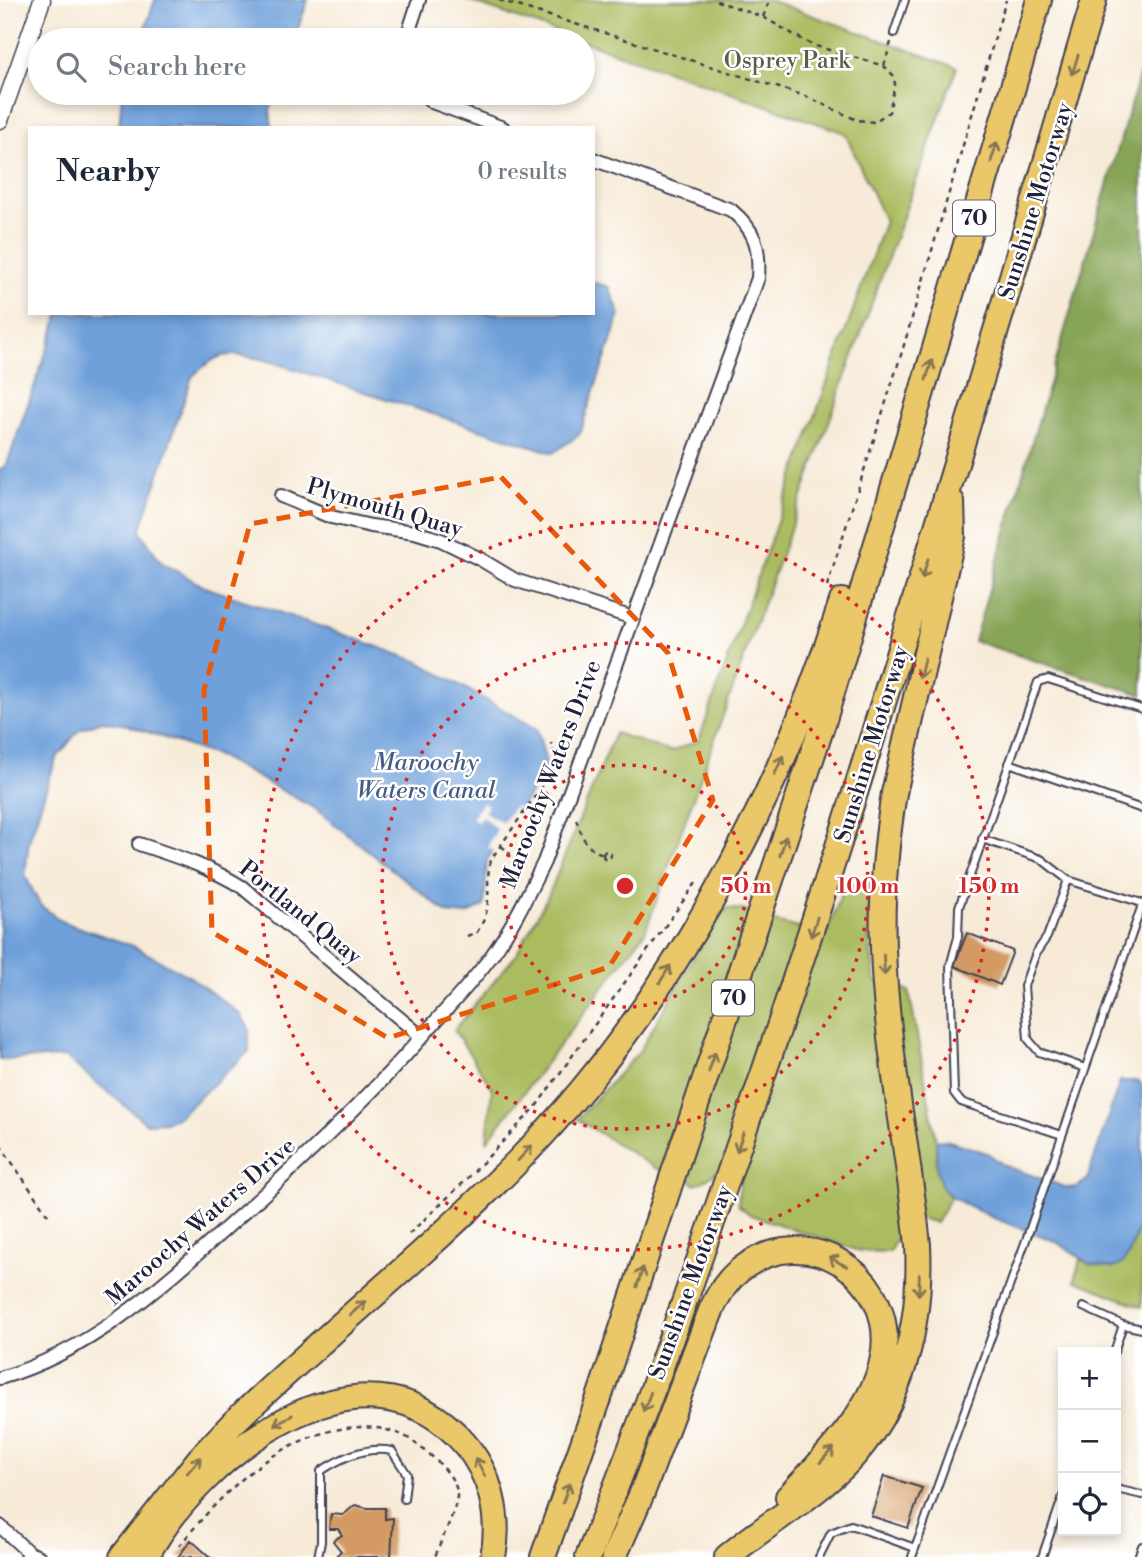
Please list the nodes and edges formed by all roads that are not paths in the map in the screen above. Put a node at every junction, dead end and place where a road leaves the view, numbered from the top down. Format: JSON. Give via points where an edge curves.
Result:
{"nodes":[{"id":1,"x":42,"y":0,"type":"edge"},
{"id":2,"x":419,"y":0,"type":"edge"},
{"id":3,"x":905,"y":0,"type":"edge"},
{"id":4,"x":1039,"y":0,"type":"edge"},
{"id":5,"x":1094,"y":0,"type":"edge"},
{"id":6,"x":32,"y":28,"type":"edge"},
{"id":7,"x":410,"y":28,"type":"edge"},
{"id":8,"x":894,"y":33,"type":"road end"},
{"id":9,"x":28,"y":40,"type":"edge"},
{"id":10,"x":440,"y":105,"type":"edge"},
{"id":11,"x":0,"y":120,"type":"edge"},
{"id":12,"x":498,"y":126,"type":"edge"},
{"id":13,"x":595,"y":160,"type":"edge"},
{"id":14,"x":909,"y":435,"type":"junction"},
{"id":15,"x":951,"y":480,"type":"junction"},
{"id":16,"x":281,"y":496,"type":"dead end"},
{"id":17,"x":633,"y":618,"type":"junction"},
{"id":18,"x":1142,"y":709,"type":"edge"},
{"id":19,"x":1009,"y":763,"type":"junction"},
{"id":20,"x":1142,"y":809,"type":"edge"},
{"id":21,"x":982,"y":839,"type":"junction"},
{"id":22,"x":139,"y":844,"type":"dead end"},
{"id":23,"x":1068,"y":880,"type":"junction"},
{"id":24,"x":1142,"y":904,"type":"edge"},
{"id":25,"x":422,"y":1037,"type":"junction"},
{"id":26,"x":1085,"y":1068,"type":"junction"},
{"id":27,"x":1062,"y":1136,"type":"junction"},
{"id":28,"x":1083,"y":1307,"type":"dead end"},
{"id":29,"x":1124,"y":1325,"type":"junction"},
{"id":30,"x":1142,"y":1329,"type":"edge"},
{"id":31,"x":1116,"y":1347,"type":"edge"},
{"id":32,"x":0,"y":1378,"type":"edge"},
{"id":33,"x":1121,"y":1490,"type":"edge"},
{"id":34,"x":1142,"y":1495,"type":"edge"},
{"id":35,"x":404,"y":1500,"type":"dead end"},
{"id":36,"x":1058,"y":1511,"type":"edge"},
{"id":37,"x":0,"y":1526,"type":"edge"},
{"id":38,"x":747,"y":1540,"type":"junction"},
{"id":39,"x":1142,"y":1546,"type":"edge"},
{"id":40,"x":915,"y":1548,"type":"junction"},
{"id":41,"x":33,"y":1556,"type":"edge"},
{"id":42,"x":122,"y":1557,"type":"edge"},
{"id":43,"x":146,"y":1557,"type":"edge"},
{"id":44,"x":318,"y":1557,"type":"edge"},
{"id":45,"x":494,"y":1557,"type":"edge"},
{"id":46,"x":543,"y":1557,"type":"edge"},
{"id":47,"x":588,"y":1557,"type":"edge"},
{"id":48,"x":614,"y":1557,"type":"edge"},
{"id":49,"x":727,"y":1557,"type":"edge"},
{"id":50,"x":819,"y":1557,"type":"edge"},
{"id":51,"x":912,"y":1557,"type":"edge"},
{"id":52,"x":1042,"y":1557,"type":"edge"},
{"id":53,"x":1138,"y":1557,"type":"edge"}],
"edges":[{"from":1,"to":6,"type":"street"},
{"from":2,"to":7,"type":"street"},
{"from":3,"to":8,"type":"lane"},
{"from":14,"to":4,"type":"highway","name":"Sunshine Motorway","number":"70","one_way":true},
{"from":5,"to":15,"type":"highway","name":"Sunshine Motorway","number":"70","one_way":true},
{"from":9,"to":11,"type":"street"},
{"from":10,"to":12,"type":"street"},
{"from":13,"to":17,"type":"street","name":"Maroochy Waters Drive","via":[[732,210],[756,240],[759,258],[758,278]]},
{"from":42,"to":14,"type":"highway","one_way":true,"via":[[234,1422],[518,1161],[635,1020],[713,896],[762,803],[811,691],[879,488]]},
{"from":46,"to":14,"type":"highway","name":"Sunshine Motorway","number":"70","one_way":true,"via":[[802,788]]},
{"from":15,"to":38,"type":"highway","one_way":true,"via":[[953,536],[894,793],[883,902],[885,984],[918,1245],[916,1322],[899,1381],[861,1446],[830,1479]]},
{"from":15,"to":47,"type":"highway","name":"Sunshine Motorway","number":"70","one_way":true,"via":[[813,931],[679,1317]]},
{"from":16,"to":17,"type":"street","name":"Plymouth Quay","via":[[331,517],[441,540],[515,580]]},
{"from":17,"to":25,"type":"street","name":"Maroochy Waters Drive","via":[[544,862],[498,946]]},
{"from":18,"to":19,"type":"lane","via":[[1048,679],[1038,682]]},
{"from":19,"to":20,"type":"lane"},
{"from":19,"to":21,"type":"lane"},
{"from":21,"to":23,"type":"lane","via":[[1041,859]]},
{"from":21,"to":27,"type":"lane","via":[[959,907],[958,937],[950,966],[954,1093],[961,1102]]},
{"from":22,"to":25,"type":"street","name":"Portland Quay","via":[[183,858],[242,887]]},
{"from":23,"to":24,"type":"lane"},
{"from":23,"to":26,"type":"lane","via":[[1024,986],[1028,1039],[1039,1052]]},
{"from":24,"to":26,"type":"lane"},
{"from":25,"to":32,"type":"street","name":"Maroochy Waters Drive","via":[[314,1151],[115,1323],[71,1350]]},
{"from":26,"to":27,"type":"lane"},
{"from":27,"to":40,"type":"lane"},
{"from":28,"to":29,"type":"lane"},
{"from":29,"to":30,"type":"lane"},
{"from":29,"to":31,"type":"lane"},
{"from":33,"to":34,"type":"lane"},
{"from":35,"to":44,"type":"lane","via":[[407,1474],[392,1451],[378,1448],[339,1459],[321,1471]]},
{"from":36,"to":52,"type":"lane"},
{"from":37,"to":41,"type":"street"},
{"from":38,"to":48,"type":"highway","one_way":true,"via":[[837,1443],[868,1396],[883,1359],[884,1323],[873,1293],[858,1273],[810,1251],[757,1259],[720,1293]]},
{"from":38,"to":49,"type":"highway"},
{"from":39,"to":53,"type":"lane"},
{"from":40,"to":50,"type":"lane","via":[[851,1525],[831,1533]]},
{"from":40,"to":51,"type":"lane"},
{"from":45,"to":43,"type":"highway","one_way":true,"via":[[493,1502],[470,1450],[427,1413],[394,1401],[358,1397],[295,1414],[249,1443],[203,1483],[160,1533]]}]}
